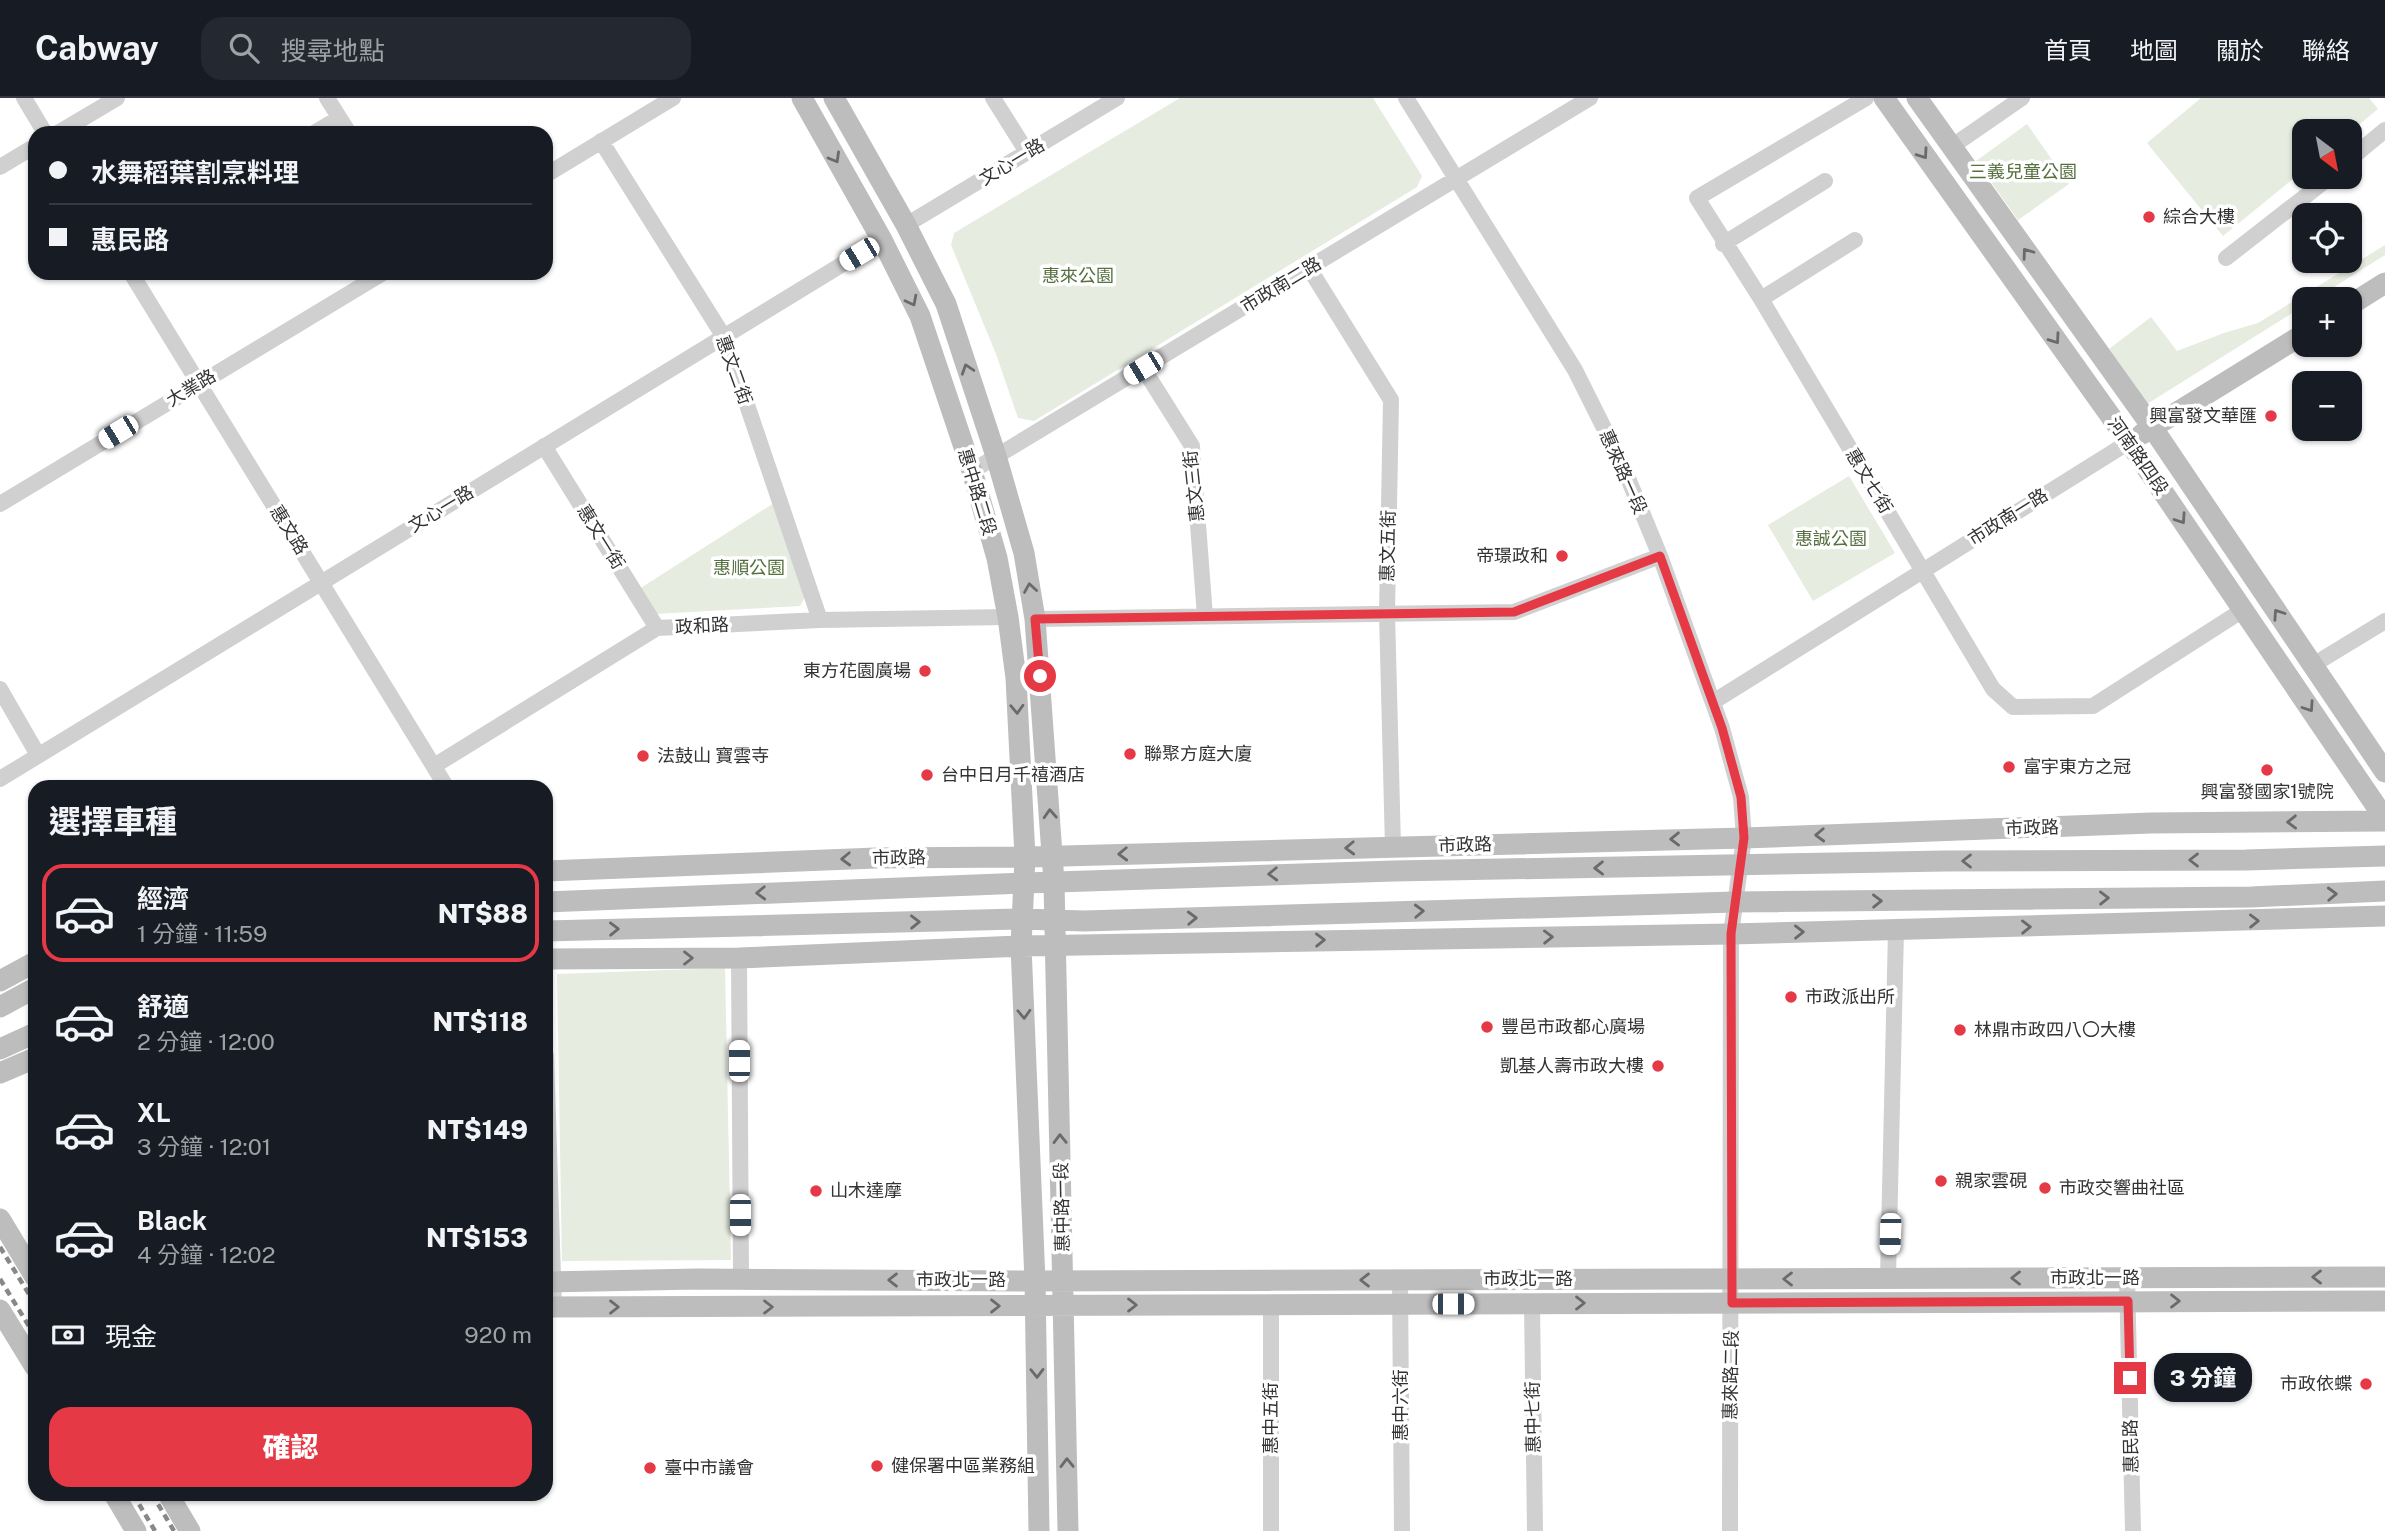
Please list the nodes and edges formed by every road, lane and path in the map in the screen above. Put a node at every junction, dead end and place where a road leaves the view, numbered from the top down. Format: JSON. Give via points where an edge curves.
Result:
{"nodes":[{"id":1,"x":24,"y":98,"type":"edge"},
{"id":2,"x":117,"y":98,"type":"edge"},
{"id":3,"x":327,"y":98,"type":"edge"},
{"id":4,"x":673,"y":98,"type":"edge"},
{"id":5,"x":802,"y":98,"type":"edge"},
{"id":6,"x":834,"y":98,"type":"edge"},
{"id":7,"x":993,"y":98,"type":"edge"},
{"id":8,"x":1117,"y":98,"type":"edge"},
{"id":9,"x":1406,"y":98,"type":"edge"},
{"id":10,"x":1590,"y":98,"type":"edge"},
{"id":11,"x":1866,"y":98,"type":"edge"},
{"id":12,"x":1884,"y":98,"type":"edge"},
{"id":13,"x":1917,"y":98,"type":"edge"},
{"id":14,"x":2022,"y":98,"type":"edge"},
{"id":15,"x":340,"y":118,"type":"junction"},
{"id":16,"x":42,"y":126,"type":"edge"},
{"id":17,"x":70,"y":126,"type":"edge"},
{"id":18,"x":326,"y":126,"type":"edge"},
{"id":19,"x":345,"y":126,"type":"edge"},
{"id":20,"x":2385,"y":130,"type":"edge"},
{"id":21,"x":601,"y":141,"type":"junction"},
{"id":22,"x":1951,"y":148,"type":"junction"},
{"id":23,"x":2362,"y":149,"type":"edge"},
{"id":24,"x":28,"y":150,"type":"edge"},
{"id":25,"x":1027,"y":152,"type":"junction"},
{"id":26,"x":0,"y":167,"type":"edge"},
{"id":27,"x":553,"y":171,"type":"edge"},
{"id":28,"x":1456,"y":179,"type":"junction"},
{"id":29,"x":1825,"y":181,"type":"dead end"},
{"id":30,"x":2315,"y":189,"type":"edge"},
{"id":31,"x":906,"y":225,"type":"junction"},
{"id":32,"x":881,"y":240,"type":"junction"},
{"id":33,"x":1855,"y":240,"type":"dead end"},
{"id":34,"x":1724,"y":243,"type":"junction"},
{"id":35,"x":2226,"y":258,"type":"dead end"},
{"id":36,"x":1309,"y":268,"type":"junction"},
{"id":37,"x":135,"y":280,"type":"edge"},
{"id":38,"x":371,"y":280,"type":"edge"},
{"id":39,"x":2385,"y":283,"type":"edge"},
{"id":40,"x":2362,"y":297,"type":"edge"},
{"id":41,"x":1761,"y":299,"type":"junction"},
{"id":42,"x":724,"y":337,"type":"junction"},
{"id":43,"x":2292,"y":341,"type":"edge"},
{"id":44,"x":1143,"y":368,"type":"junction"},
{"id":45,"x":199,"y":384,"type":"junction"},
{"id":46,"x":2152,"y":427,"type":"junction"},
{"id":47,"x":2129,"y":442,"type":"junction"},
{"id":48,"x":544,"y":446,"type":"junction"},
{"id":49,"x":996,"y":456,"type":"junction"},
{"id":50,"x":972,"y":471,"type":"junction"},
{"id":51,"x":0,"y":504,"type":"edge"},
{"id":52,"x":1660,"y":556,"type":"junction"},
{"id":53,"x":1921,"y":570,"type":"junction"},
{"id":54,"x":321,"y":582,"type":"junction"},
{"id":55,"x":2243,"y":610,"type":"junction"},
{"id":56,"x":1387,"y":613,"type":"junction"},
{"id":57,"x":1205,"y":616,"type":"junction"},
{"id":58,"x":1008,"y":617,"type":"junction"},
{"id":59,"x":1035,"y":619,"type":"junction"},
{"id":60,"x":820,"y":620,"type":"junction"},
{"id":61,"x":2385,"y":621,"type":"edge"},
{"id":62,"x":657,"y":628,"type":"junction"},
{"id":63,"x":2313,"y":665,"type":"junction"},
{"id":64,"x":0,"y":689,"type":"edge"},
{"id":65,"x":1713,"y":702,"type":"junction"},
{"id":66,"x":38,"y":755,"type":"junction"},
{"id":67,"x":434,"y":766,"type":"junction"},
{"id":68,"x":2385,"y":772,"type":"edge"},
{"id":69,"x":0,"y":779,"type":"edge"},
{"id":70,"x":442,"y":780,"type":"edge"},
{"id":71,"x":2385,"y":820,"type":"edge"},
{"id":72,"x":1744,"y":838,"type":"junction"},
{"id":73,"x":1393,"y":847,"type":"junction"},
{"id":74,"x":1053,"y":856,"type":"junction"},
{"id":75,"x":2385,"y":856,"type":"edge"},
{"id":76,"x":1025,"y":857,"type":"junction"},
{"id":77,"x":553,"y":871,"type":"edge"},
{"id":78,"x":1054,"y":882,"type":"junction"},
{"id":79,"x":1025,"y":883,"type":"junction"},
{"id":80,"x":1738,"y":884,"type":"junction"},
{"id":81,"x":2385,"y":891,"type":"edge"},
{"id":82,"x":553,"y":902,"type":"edge"},
{"id":83,"x":2385,"y":916,"type":"edge"},
{"id":84,"x":1022,"y":919,"type":"junction"},
{"id":85,"x":1055,"y":920,"type":"junction"},
{"id":86,"x":1896,"y":930,"type":"junction"},
{"id":87,"x":553,"y":931,"type":"edge"},
{"id":88,"x":1731,"y":934,"type":"junction"},
{"id":89,"x":1021,"y":946,"type":"junction"},
{"id":90,"x":1056,"y":946,"type":"junction"},
{"id":91,"x":739,"y":958,"type":"junction"},
{"id":92,"x":553,"y":959,"type":"edge"},
{"id":93,"x":28,"y":966,"type":"edge"},
{"id":94,"x":0,"y":981,"type":"edge"},
{"id":95,"x":28,"y":992,"type":"edge"},
{"id":96,"x":0,"y":1007,"type":"edge"},
{"id":97,"x":28,"y":1035,"type":"edge"},
{"id":98,"x":0,"y":1049,"type":"edge"},
{"id":99,"x":28,"y":1061,"type":"edge"},
{"id":100,"x":0,"y":1073,"type":"edge"},
{"id":101,"x":0,"y":1219,"type":"edge"},
{"id":102,"x":28,"y":1265,"type":"edge"},
{"id":103,"x":2385,"y":1277,"type":"edge"},
{"id":104,"x":2127,"y":1278,"type":"junction"},
{"id":105,"x":741,"y":1279,"type":"junction"},
{"id":106,"x":1731,"y":1279,"type":"junction"},
{"id":107,"x":1888,"y":1279,"type":"junction"},
{"id":108,"x":1035,"y":1280,"type":"junction"},
{"id":109,"x":1063,"y":1280,"type":"junction"},
{"id":110,"x":1400,"y":1280,"type":"junction"},
{"id":111,"x":553,"y":1282,"type":"edge"},
{"id":112,"x":2128,"y":1301,"type":"junction"},
{"id":113,"x":2385,"y":1301,"type":"edge"},
{"id":114,"x":1732,"y":1303,"type":"junction"},
{"id":115,"x":1401,"y":1304,"type":"junction"},
{"id":116,"x":1532,"y":1304,"type":"junction"},
{"id":117,"x":1271,"y":1305,"type":"junction"},
{"id":118,"x":1035,"y":1306,"type":"junction"},
{"id":119,"x":1064,"y":1306,"type":"junction"},
{"id":120,"x":553,"y":1307,"type":"edge"},
{"id":121,"x":0,"y":1310,"type":"edge"},
{"id":122,"x":28,"y":1356,"type":"edge"},
{"id":123,"x":118,"y":1501,"type":"edge"},
{"id":124,"x":172,"y":1501,"type":"edge"},
{"id":125,"x":136,"y":1531,"type":"edge"},
{"id":126,"x":190,"y":1531,"type":"edge"},
{"id":127,"x":1040,"y":1531,"type":"edge"},
{"id":128,"x":1068,"y":1531,"type":"edge"},
{"id":129,"x":1271,"y":1531,"type":"edge"},
{"id":130,"x":1402,"y":1531,"type":"edge"},
{"id":131,"x":1535,"y":1531,"type":"edge"},
{"id":132,"x":1730,"y":1531,"type":"edge"},
{"id":133,"x":2133,"y":1531,"type":"edge"}],
"edges":[{"from":1,"to":16,"type":"street"},
{"from":2,"to":17,"type":"street"},
{"from":3,"to":15,"type":"street"},
{"from":4,"to":21,"type":"street"},
{"from":5,"to":32,"type":"street","name":"惠中路二段","one_way":true},
{"from":6,"to":31,"type":"street","name":"惠中路二段"},
{"from":7,"to":25,"type":"street"},
{"from":8,"to":25,"type":"street","name":"文心一路"},
{"from":9,"to":28,"type":"street","name":"惠來路一段"},
{"from":10,"to":28,"type":"street","name":"市政南二路"},
{"from":11,"to":34,"type":"street","name":"惠文七街","via":[[1697,198]]},
{"from":12,"to":47,"type":"street","name":"河南路四段","one_way":true},
{"from":13,"to":22,"type":"street","name":"河南路四段"},
{"from":14,"to":22,"type":"street"},
{"from":15,"to":18,"type":"street"},
{"from":15,"to":19,"type":"street"},
{"from":20,"to":23,"type":"street"},
{"from":21,"to":27,"type":"street"},
{"from":21,"to":42,"type":"street","name":"惠文二街"},
{"from":46,"to":22,"type":"street","name":"河南路四段","one_way":true},
{"from":24,"to":26,"type":"street"},
{"from":25,"to":31,"type":"street","name":"文心一路"},
{"from":28,"to":36,"type":"street","name":"市政南二路"},
{"from":28,"to":52,"type":"street","name":"惠來路一段","via":[[1575,370],[1623,466]]},
{"from":29,"to":34,"type":"street"},
{"from":30,"to":35,"type":"street"},
{"from":49,"to":31,"type":"street","name":"惠中路二段","one_way":true,"via":[[946,304]]},
{"from":32,"to":42,"type":"street","name":"文心一路"},
{"from":32,"to":50,"type":"street","name":"惠中路二段","one_way":true,"via":[[920,316]]},
{"from":33,"to":41,"type":"street"},
{"from":34,"to":41,"type":"street","name":"惠文七街"},
{"from":36,"to":44,"type":"street","name":"市政南二路"},
{"from":36,"to":56,"type":"street","name":"惠文五街","via":[[1391,400]]},
{"from":37,"to":45,"type":"street","name":"惠文路"},
{"from":38,"to":45,"type":"street","name":"大業路"},
{"from":39,"to":40,"type":"street"},
{"from":41,"to":53,"type":"street","name":"惠文七街"},
{"from":42,"to":48,"type":"street","name":"文心一路"},
{"from":42,"to":60,"type":"street","name":"惠文二街"},
{"from":43,"to":46,"type":"street","name":"市政南一路"},
{"from":44,"to":49,"type":"street","name":"市政南二路"},
{"from":44,"to":57,"type":"street","name":"惠文三街","via":[[1192,446]]},
{"from":45,"to":51,"type":"street","name":"大業路"},
{"from":45,"to":54,"type":"street","name":"惠文路"},
{"from":46,"to":47,"type":"street","name":"市政南一路"},
{"from":63,"to":46,"type":"street","name":"河南路四段","one_way":true},
{"from":47,"to":53,"type":"street","name":"市政南一路"},
{"from":47,"to":55,"type":"street","name":"河南路四段","one_way":true},
{"from":48,"to":54,"type":"street","name":"文心一路"},
{"from":48,"to":62,"type":"street","name":"惠文一街"},
{"from":49,"to":50,"type":"street","name":"市政南二路"},
{"from":59,"to":49,"type":"street","name":"惠中路二段","one_way":true,"via":[[1024,552]]},
{"from":50,"to":58,"type":"street","name":"惠中路二段"},
{"from":52,"to":56,"type":"street","via":[[1514,612]]},
{"from":52,"to":65,"type":"street","name":"惠來路一段"},
{"from":53,"to":55,"type":"street","name":"惠文七街","via":[[1993,690],[2013,707],[2093,706]]},
{"from":53,"to":65,"type":"street","name":"市政南一路"},
{"from":54,"to":66,"type":"street","name":"文心一路"},
{"from":54,"to":67,"type":"street","name":"惠文路"},
{"from":55,"to":71,"type":"street","name":"河南路四段","one_way":true},
{"from":56,"to":57,"type":"street"},
{"from":56,"to":73,"type":"street","name":"惠文五街"},
{"from":57,"to":59,"type":"street"},
{"from":58,"to":60,"type":"street","name":"政和路"},
{"from":58,"to":76,"type":"street","name":"惠中路二段","one_way":true,"via":[[1016,678]]},
{"from":74,"to":59,"type":"street","name":"惠中路二段","one_way":true},
{"from":60,"to":62,"type":"street","name":"政和路"},
{"from":61,"to":63,"type":"street"},
{"from":62,"to":67,"type":"street","name":"政和路"},
{"from":63,"to":68,"type":"street","name":"河南路四段"},
{"from":64,"to":66,"type":"street"},
{"from":65,"to":72,"type":"street","name":"惠來路一段","via":[[1741,797]]},
{"from":66,"to":69,"type":"street","name":"文心一路"},
{"from":67,"to":70,"type":"street","name":"惠文路"},
{"from":71,"to":72,"type":"street","name":"市政路","one_way":true},
{"from":72,"to":73,"type":"street","name":"市政路","one_way":true},
{"from":72,"to":80,"type":"street","name":"惠來路一段"},
{"from":73,"to":74,"type":"street","name":"市政路","one_way":true},
{"from":74,"to":76,"type":"street","name":"市政路"},
{"from":74,"to":78,"type":"street","name":"惠中路二段"},
{"from":75,"to":80,"type":"street","name":"市政路","one_way":true,"via":[[1945,861]]},
{"from":76,"to":77,"type":"street","name":"市政路","one_way":true},
{"from":76,"to":79,"type":"street","name":"惠中路二段"},
{"from":78,"to":79,"type":"street","name":"市政路"},
{"from":80,"to":78,"type":"street","name":"市政路","one_way":true,"via":[[1394,871]]},
{"from":78,"to":85,"type":"street","name":"惠中路一段"},
{"from":79,"to":82,"type":"street","name":"市政路","one_way":true},
{"from":79,"to":84,"type":"street","name":"惠中路二段"},
{"from":80,"to":81,"type":"street","name":"市政路","one_way":true,"via":[[2251,897]]},
{"from":85,"to":80,"type":"street","name":"市政路","one_way":true,"via":[[1111,921]]},
{"from":80,"to":88,"type":"street","name":"惠來路二段"},
{"from":86,"to":83,"type":"street","one_way":true},
{"from":84,"to":85,"type":"street","name":"市政路"},
{"from":87,"to":84,"type":"street","name":"市政路","one_way":true},
{"from":84,"to":89,"type":"street","name":"惠中路一段"},
{"from":85,"to":90,"type":"street","name":"惠中路一段"},
{"from":88,"to":86,"type":"street","one_way":true},
{"from":86,"to":107,"type":"street"},
{"from":90,"to":88,"type":"street","one_way":true},
{"from":88,"to":106,"type":"street","name":"惠來路二段"},
{"from":89,"to":90,"type":"street"},
{"from":89,"to":91,"type":"street"},
{"from":89,"to":108,"type":"street","name":"惠中路一段","one_way":true},
{"from":109,"to":90,"type":"street","name":"惠中路一段","one_way":true},
{"from":92,"to":91,"type":"street","one_way":true},
{"from":91,"to":105,"type":"street"},
{"from":93,"to":94,"type":"street"},
{"from":95,"to":96,"type":"street"},
{"from":97,"to":98,"type":"street"},
{"from":99,"to":100,"type":"street"},
{"from":101,"to":102,"type":"street"},
{"from":103,"to":104,"type":"street","name":"市政北一路","one_way":true},
{"from":104,"to":107,"type":"street","name":"市政北一路","one_way":true},
{"from":104,"to":112,"type":"street","name":"惠民路"},
{"from":108,"to":105,"type":"street","name":"市政北一路","one_way":true},
{"from":105,"to":111,"type":"street","name":"市政北一路"},
{"from":107,"to":106,"type":"street","name":"市政北一路","one_way":true},
{"from":106,"to":110,"type":"street","name":"市政北一路"},
{"from":106,"to":114,"type":"street","name":"惠來路二段"},
{"from":108,"to":109,"type":"street","name":"市政北一路"},
{"from":108,"to":118,"type":"street","name":"惠中路一段"},
{"from":110,"to":109,"type":"street","name":"市政北一路","one_way":true},
{"from":109,"to":119,"type":"street","name":"惠中路一段"},
{"from":110,"to":115,"type":"street","name":"惠中六街"},
{"from":112,"to":113,"type":"street","name":"市政北一路","one_way":true},
{"from":112,"to":114,"type":"street","name":"市政北一路"},
{"from":112,"to":133,"type":"street","name":"惠民路"},
{"from":116,"to":114,"type":"street","name":"市政北一路","one_way":true},
{"from":114,"to":132,"type":"street","name":"惠來路二段"},
{"from":115,"to":116,"type":"street","name":"市政北一路"},
{"from":115,"to":117,"type":"street","name":"市政北一路"},
{"from":115,"to":130,"type":"street","name":"惠中六街"},
{"from":116,"to":131,"type":"street","name":"惠中七街"},
{"from":119,"to":117,"type":"street","name":"市政北一路","one_way":true},
{"from":117,"to":129,"type":"street","name":"惠中五街"},
{"from":118,"to":119,"type":"street","name":"市政北一路"},
{"from":120,"to":118,"type":"street","name":"市政北一路","one_way":true},
{"from":118,"to":127,"type":"street","name":"惠中路一段","one_way":true},
{"from":128,"to":119,"type":"street","name":"惠中路一段","one_way":true},
{"from":121,"to":122,"type":"street"},
{"from":123,"to":125,"type":"street"},
{"from":124,"to":126,"type":"street"}]}
